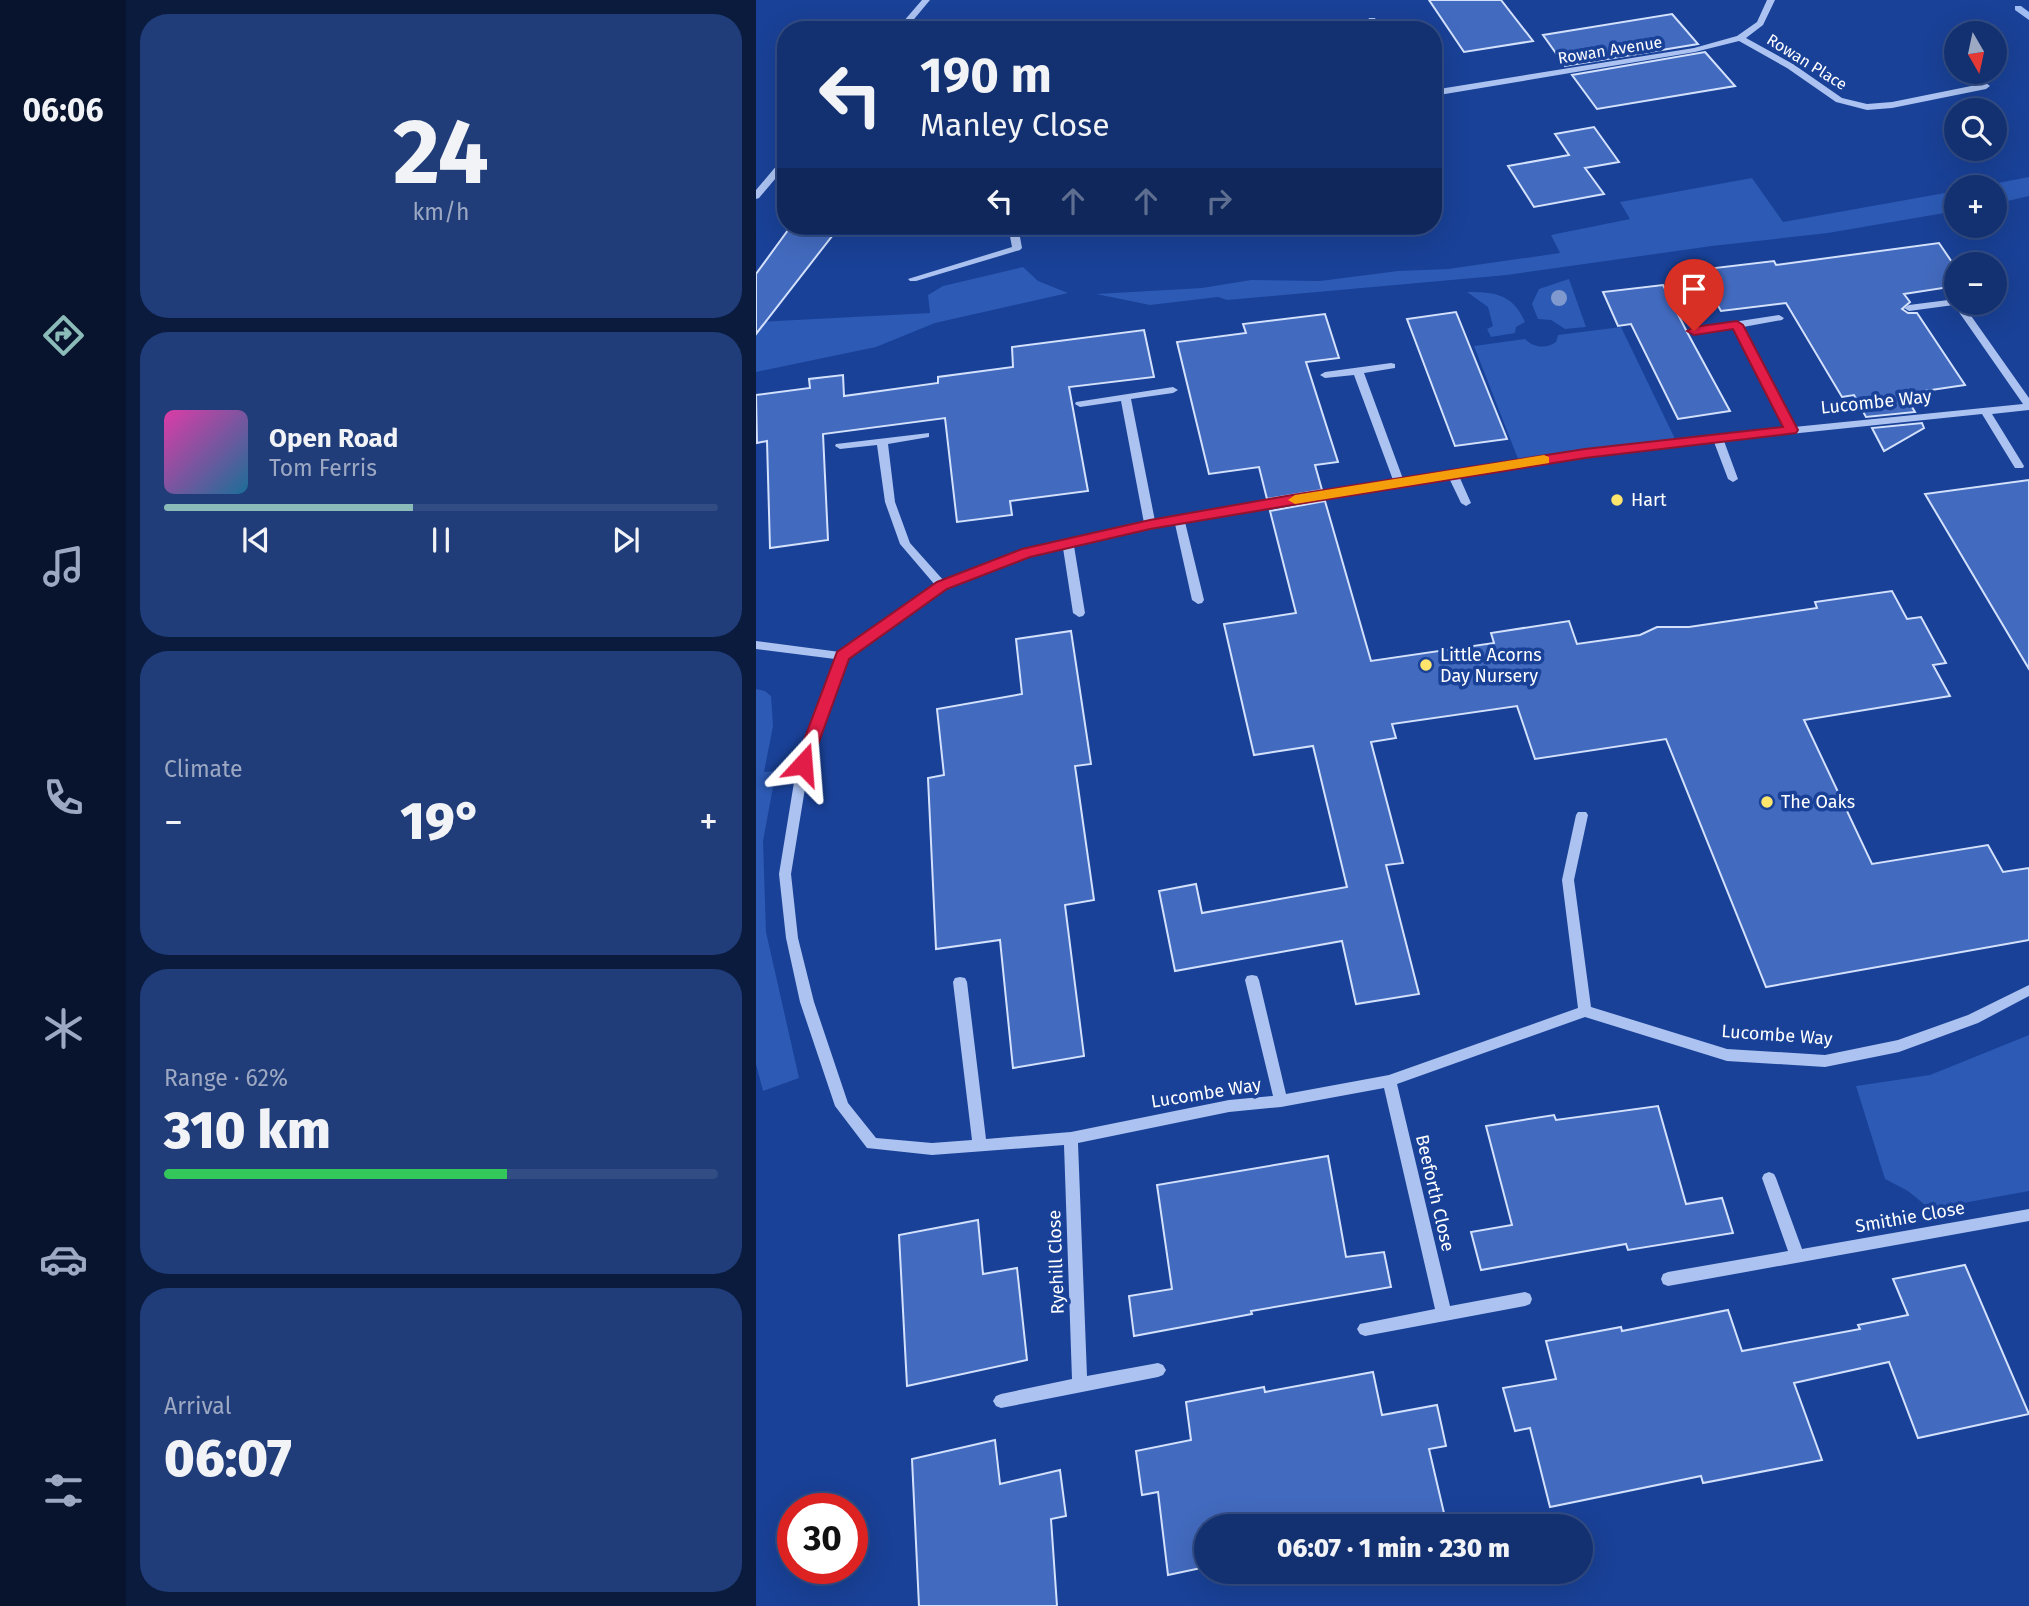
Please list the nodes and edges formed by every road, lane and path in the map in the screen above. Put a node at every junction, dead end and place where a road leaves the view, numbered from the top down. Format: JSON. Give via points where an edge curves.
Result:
{"nodes":[{"id":1,"x":926,"y":0,"type":"edge"},
{"id":2,"x":1771,"y":0,"type":"edge"},
{"id":3,"x":908,"y":21,"type":"edge"},
{"id":4,"x":1740,"y":38,"type":"junction"},
{"id":5,"x":1986,"y":86,"type":"dead end"},
{"id":6,"x":1442,"y":92,"type":"edge"},
{"id":7,"x":777,"y":171,"type":"edge"},
{"id":8,"x":756,"y":196,"type":"edge"},
{"id":9,"x":1015,"y":235,"type":"edge"},
{"id":10,"x":914,"y":279,"type":"dead end"},
{"id":11,"x":1944,"y":304,"type":"edge"},
{"id":12,"x":1909,"y":308,"type":"dead end"},
{"id":13,"x":1965,"y":315,"type":"edge"},
{"id":14,"x":1779,"y":318,"type":"dead end"},
{"id":15,"x":1737,"y":325,"type":"junction"},
{"id":16,"x":1694,"y":331,"type":"dead end"},
{"id":17,"x":1391,"y":366,"type":"dead end"},
{"id":18,"x":1357,"y":371,"type":"junction"},
{"id":19,"x":1325,"y":375,"type":"dead end"},
{"id":20,"x":1173,"y":390,"type":"dead end"},
{"id":21,"x":1125,"y":397,"type":"junction"},
{"id":22,"x":1080,"y":404,"type":"dead end"},
{"id":23,"x":2029,"y":406,"type":"edge"},
{"id":24,"x":1985,"y":411,"type":"junction"},
{"id":25,"x":1791,"y":430,"type":"junction"},
{"id":26,"x":925,"y":435,"type":"dead end"},
{"id":27,"x":1718,"y":439,"type":"junction"},
{"id":28,"x":882,"y":440,"type":"junction"},
{"id":29,"x":840,"y":446,"type":"dead end"},
{"id":30,"x":2019,"y":466,"type":"dead end"},
{"id":31,"x":1453,"y":475,"type":"junction"},
{"id":32,"x":1733,"y":479,"type":"dead end"},
{"id":33,"x":1399,"y":483,"type":"junction"},
{"id":34,"x":1466,"y":503,"type":"dead end"},
{"id":35,"x":1179,"y":519,"type":"junction"},
{"id":36,"x":1150,"y":524,"type":"junction"},
{"id":37,"x":1068,"y":543,"type":"junction"},
{"id":38,"x":942,"y":586,"type":"junction"},
{"id":39,"x":1198,"y":600,"type":"dead end"},
{"id":40,"x":1079,"y":613,"type":"dead end"},
{"id":41,"x":756,"y":645,"type":"edge"},
{"id":42,"x":842,"y":656,"type":"junction"},
{"id":43,"x":1581,"y":816,"type":"dead end"},
{"id":44,"x":1252,"y":980,"type":"dead end"},
{"id":45,"x":960,"y":982,"type":"dead end"},
{"id":46,"x":2029,"y":990,"type":"edge"},
{"id":47,"x":1585,"y":1011,"type":"junction"},
{"id":48,"x":1389,"y":1081,"type":"junction"},
{"id":49,"x":1281,"y":1101,"type":"junction"},
{"id":50,"x":1071,"y":1138,"type":"junction"},
{"id":51,"x":980,"y":1146,"type":"junction"},
{"id":52,"x":1769,"y":1178,"type":"dead end"},
{"id":53,"x":2029,"y":1216,"type":"edge"},
{"id":54,"x":1797,"y":1256,"type":"junction"},
{"id":55,"x":1668,"y":1279,"type":"dead end"},
{"id":56,"x":1525,"y":1299,"type":"dead end"},
{"id":57,"x":1444,"y":1314,"type":"junction"},
{"id":58,"x":1365,"y":1329,"type":"dead end"},
{"id":59,"x":1158,"y":1370,"type":"dead end"},
{"id":60,"x":1080,"y":1385,"type":"junction"},
{"id":61,"x":1001,"y":1401,"type":"dead end"}],
"edges":[{"from":1,"to":3,"type":"street"},
{"from":2,"to":4,"type":"street","name":"Rowan Avenue","via":[[1760,23]]},
{"from":4,"to":5,"type":"street","name":"Rowan Place","via":[[1839,100],[1867,107]]},
{"from":4,"to":6,"type":"street","name":"Rowan Avenue","via":[[1695,50]]},
{"from":7,"to":8,"type":"street"},
{"from":9,"to":10,"type":"street","via":[[1017,248]]},
{"from":11,"to":12,"type":"street"},
{"from":13,"to":23,"type":"street"},
{"from":14,"to":15,"type":"street"},
{"from":15,"to":16,"type":"street"},
{"from":15,"to":25,"type":"street"},
{"from":17,"to":18,"type":"street"},
{"from":18,"to":19,"type":"street"},
{"from":18,"to":33,"type":"street"},
{"from":20,"to":21,"type":"street"},
{"from":21,"to":22,"type":"street"},
{"from":21,"to":36,"type":"street"},
{"from":23,"to":24,"type":"street","name":"Lucombe Way"},
{"from":24,"to":25,"type":"street","name":"Lucombe Way"},
{"from":24,"to":30,"type":"street"},
{"from":25,"to":27,"type":"street","name":"Lucombe Way"},
{"from":26,"to":28,"type":"street"},
{"from":27,"to":31,"type":"street","name":"Lucombe Way","via":[[1585,453]]},
{"from":27,"to":32,"type":"street"},
{"from":28,"to":29,"type":"street"},
{"from":28,"to":38,"type":"street","via":[[890,502],[905,544]]},
{"from":31,"to":33,"type":"street","name":"Lucombe Way"},
{"from":31,"to":34,"type":"street"},
{"from":33,"to":35,"type":"street","name":"Lucombe Way"},
{"from":35,"to":36,"type":"street","name":"Lucombe Way"},
{"from":35,"to":39,"type":"street"},
{"from":36,"to":37,"type":"street","name":"Lucombe Way"},
{"from":37,"to":38,"type":"street","name":"Lucombe Way","via":[[1027,553]]},
{"from":37,"to":40,"type":"street"},
{"from":38,"to":42,"type":"street","name":"Lucombe Way"},
{"from":41,"to":42,"type":"street"},
{"from":42,"to":51,"type":"street","name":"Lucombe Way","via":[[803,764],[785,874],[792,938],[807,1002],[842,1106],[872,1144],[932,1149]]},
{"from":43,"to":47,"type":"street","via":[[1568,880]]},
{"from":44,"to":49,"type":"street"},
{"from":45,"to":51,"type":"street"},
{"from":46,"to":47,"type":"street","name":"Lucombe Way","via":[[1973,1019],[1899,1046],[1825,1061],[1727,1055]]},
{"from":47,"to":48,"type":"street","name":"Lucombe Way"},
{"from":48,"to":49,"type":"street","name":"Lucombe Way"},
{"from":48,"to":57,"type":"street","name":"Beeforth Close"},
{"from":49,"to":50,"type":"street","name":"Lucombe Way","via":[[1229,1106]]},
{"from":50,"to":51,"type":"street","name":"Lucombe Way"},
{"from":50,"to":60,"type":"street","name":"Ryehill Close"},
{"from":52,"to":54,"type":"street"},
{"from":53,"to":54,"type":"street","name":"Smithie Close"},
{"from":54,"to":55,"type":"street","name":"Smithie Close"},
{"from":56,"to":57,"type":"street"},
{"from":57,"to":58,"type":"street"},
{"from":59,"to":60,"type":"street"},
{"from":60,"to":61,"type":"street"}]}
